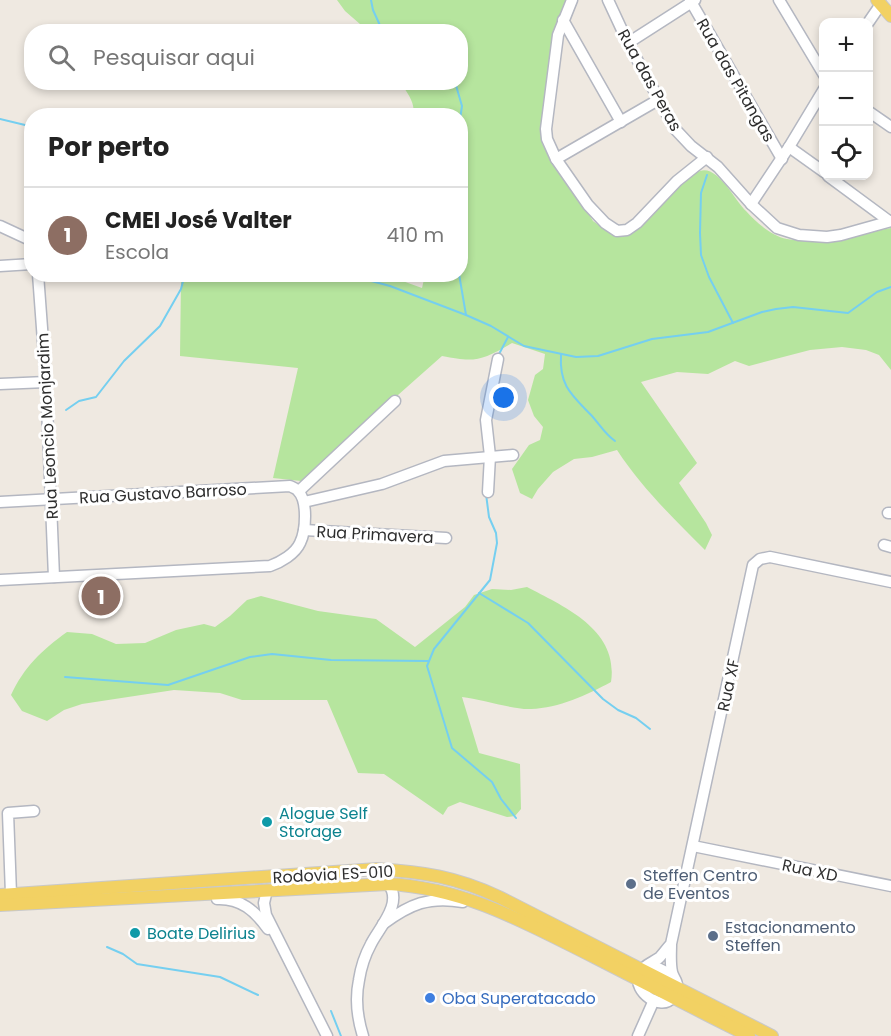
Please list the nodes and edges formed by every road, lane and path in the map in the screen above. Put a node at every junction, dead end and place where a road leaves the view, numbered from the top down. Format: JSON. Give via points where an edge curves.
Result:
{"nodes":[{"id":1,"x":572,"y":0,"type":"edge"},
{"id":2,"x":608,"y":0,"type":"edge"},
{"id":3,"x":779,"y":0,"type":"edge"},
{"id":4,"x":692,"y":1,"type":"edge"},
{"id":5,"x":879,"y":2,"type":"edge"},
{"id":6,"x":891,"y":16,"type":"edge"},
{"id":7,"x":871,"y":18,"type":"edge"},
{"id":8,"x":563,"y":20,"type":"junction"},
{"id":9,"x":628,"y":43,"type":"junction"},
{"id":10,"x":822,"y":72,"type":"edge"},
{"id":11,"x":819,"y":97,"type":"edge"},
{"id":12,"x":658,"y":100,"type":"junction"},
{"id":13,"x":873,"y":114,"type":"edge"},
{"id":14,"x":621,"y":122,"type":"junction"},
{"id":15,"x":891,"y":127,"type":"edge"},
{"id":16,"x":789,"y":147,"type":"junction"},
{"id":17,"x":707,"y":157,"type":"junction"},
{"id":18,"x":556,"y":159,"type":"junction"},
{"id":19,"x":782,"y":159,"type":"junction"},
{"id":20,"x":819,"y":168,"type":"edge"},
{"id":21,"x":834,"y":180,"type":"edge"},
{"id":22,"x":751,"y":204,"type":"junction"},
{"id":23,"x":890,"y":221,"type":"edge"},
{"id":24,"x":0,"y":226,"type":"edge"},
{"id":25,"x":24,"y":237,"type":"edge"},
{"id":26,"x":24,"y":264,"type":"edge"},
{"id":27,"x":0,"y":266,"type":"edge"},
{"id":28,"x":39,"y":282,"type":"edge"},
{"id":29,"x":498,"y":359,"type":"dead end"},
{"id":30,"x":46,"y":382,"type":"junction"},
{"id":31,"x":0,"y":384,"type":"edge"},
{"id":32,"x":395,"y":401,"type":"dead end"},
{"id":33,"x":513,"y":455,"type":"dead end"},
{"id":34,"x":490,"y":456,"type":"junction"},
{"id":35,"x":294,"y":489,"type":"junction"},
{"id":36,"x":488,"y":492,"type":"dead end"},
{"id":37,"x":51,"y":499,"type":"junction"},
{"id":38,"x":0,"y":501,"type":"edge"},
{"id":39,"x":304,"y":502,"type":"junction"},
{"id":40,"x":304,"y":530,"type":"junction"},
{"id":41,"x":446,"y":538,"type":"dead end"},
{"id":42,"x":54,"y":577,"type":"junction"},
{"id":43,"x":0,"y":580,"type":"edge"},
{"id":44,"x":891,"y":582,"type":"edge"},
{"id":45,"x":34,"y":811,"type":"dead end"},
{"id":46,"x":693,"y":846,"type":"junction"},
{"id":47,"x":377,"y":869,"type":"junction"},
{"id":48,"x":285,"y":876,"type":"junction"},
{"id":49,"x":388,"y":884,"type":"junction"},
{"id":50,"x":891,"y":886,"type":"edge"},
{"id":51,"x":267,"y":890,"type":"junction"},
{"id":52,"x":5,"y":894,"type":"edge"},
{"id":53,"x":168,"y":895,"type":"junction"},
{"id":54,"x":0,"y":905,"type":"edge"},
{"id":55,"x":383,"y":924,"type":"junction"},
{"id":56,"x":538,"y":929,"type":"junction"},
{"id":57,"x":671,"y":944,"type":"junction"},
{"id":58,"x":280,"y":946,"type":"junction"},
{"id":59,"x":643,"y":971,"type":"junction"},
{"id":60,"x":672,"y":975,"type":"junction"},
{"id":61,"x":674,"y":993,"type":"junction"},
{"id":62,"x":654,"y":1000,"type":"junction"},
{"id":63,"x":327,"y":1036,"type":"edge"},
{"id":64,"x":363,"y":1036,"type":"edge"},
{"id":65,"x":638,"y":1036,"type":"edge"},
{"id":66,"x":749,"y":1036,"type":"edge"},
{"id":67,"x":772,"y":1036,"type":"edge"}],
"edges":[{"from":1,"to":8,"type":"street"},
{"from":2,"to":9,"type":"street","name":"Rua das Peras"},
{"from":3,"to":10,"type":"street"},
{"from":4,"to":9,"type":"street"},
{"from":4,"to":19,"type":"street","name":"Rua das Pitangas"},
{"from":5,"to":6,"type":"main road"},
{"from":5,"to":7,"type":"street"},
{"from":8,"to":14,"type":"street"},
{"from":8,"to":18,"type":"street","via":[[546,129]]},
{"from":9,"to":12,"type":"street","name":"Rua das Peras"},
{"from":11,"to":16,"type":"street"},
{"from":12,"to":14,"type":"street"},
{"from":12,"to":17,"type":"street","name":"Rua das Peras","via":[[684,139]]},
{"from":13,"to":15,"type":"street"},
{"from":14,"to":18,"type":"street"},
{"from":16,"to":19,"type":"street"},
{"from":16,"to":20,"type":"street"},
{"from":17,"to":18,"type":"street","via":[[677,181],[637,223],[622,231],[604,223]]},
{"from":17,"to":22,"type":"street","name":"Rua das Peras"},
{"from":19,"to":22,"type":"street"},
{"from":21,"to":23,"type":"street"},
{"from":22,"to":23,"type":"street","name":"Rua das Peras","via":[[777,228],[799,235],[842,235]]},
{"from":24,"to":25,"type":"street"},
{"from":26,"to":27,"type":"street"},
{"from":28,"to":30,"type":"street","name":"Rua Leoncio Monjardim"},
{"from":29,"to":34,"type":"street","via":[[486,420]]},
{"from":30,"to":31,"type":"street"},
{"from":30,"to":37,"type":"street","name":"Rua Leoncio Monjardim"},
{"from":32,"to":35,"type":"street"},
{"from":33,"to":34,"type":"street"},
{"from":34,"to":36,"type":"street"},
{"from":34,"to":39,"type":"street","via":[[428,466],[382,484]]},
{"from":35,"to":37,"type":"street","name":"Rua Gustavo Barroso"},
{"from":35,"to":39,"type":"street"},
{"from":37,"to":38,"type":"street","name":"Rua Gustavo Barroso"},
{"from":37,"to":42,"type":"street","name":"Rua Leoncio Monjardim"},
{"from":39,"to":40,"type":"street"},
{"from":40,"to":41,"type":"street","name":"Rua Primavera"},
{"from":40,"to":42,"type":"street","via":[[295,550],[270,566]]},
{"from":42,"to":43,"type":"street"},
{"from":44,"to":46,"type":"street","name":"Rua XF","via":[[770,557],[756,562]]},
{"from":45,"to":52,"type":"street","via":[[8,813]]},
{"from":46,"to":50,"type":"street","name":"Rua XD"},
{"from":46,"to":57,"type":"street","name":"Rua XF"},
{"from":47,"to":48,"type":"main road","name":"Rodovia ES-010"},
{"from":47,"to":49,"type":"main road"},
{"from":47,"to":59,"type":"main road","name":"Rodovia ES-010","via":[[435,874],[481,888]]},
{"from":48,"to":51,"type":"main road"},
{"from":48,"to":52,"type":"main road","name":"Rodovia ES-010"},
{"from":49,"to":51,"type":"main road","name":"Rodovia ES-010"},
{"from":49,"to":55,"type":"street","via":[[393,902]]},
{"from":49,"to":56,"type":"main road","name":"Rodovia ES-010","via":[[463,897]]},
{"from":51,"to":53,"type":"main road","name":"Rodovia ES-010"},
{"from":51,"to":58,"type":"street","via":[[266,915]]},
{"from":53,"to":54,"type":"main road","name":"Rodovia ES-010"},
{"from":53,"to":58,"type":"street","via":[[183,900],[228,898],[241,902],[262,921]]},
{"from":55,"to":56,"type":"street","via":[[418,903],[436,900],[467,904],[527,930]]},
{"from":55,"to":64,"type":"street","via":[[367,953],[358,981],[357,1009]]},
{"from":56,"to":59,"type":"main road","name":"Rodovia ES-010"},
{"from":57,"to":59,"type":"street"},
{"from":57,"to":60,"type":"street","name":"Rua XF"},
{"from":58,"to":63,"type":"street"},
{"from":59,"to":60,"type":"street"},
{"from":59,"to":61,"type":"main road","name":"Rodovia ES-010"},
{"from":59,"to":62,"type":"street","via":[[640,990]]},
{"from":60,"to":61,"type":"street","name":"Rua XF","via":[[676,981]]},
{"from":61,"to":62,"type":"street","via":[[662,1003]]},
{"from":61,"to":66,"type":"main road","name":"Rodovia ES-010"},
{"from":61,"to":67,"type":"main road","name":"Rodovia ES-010"},
{"from":62,"to":65,"type":"street"}]}
